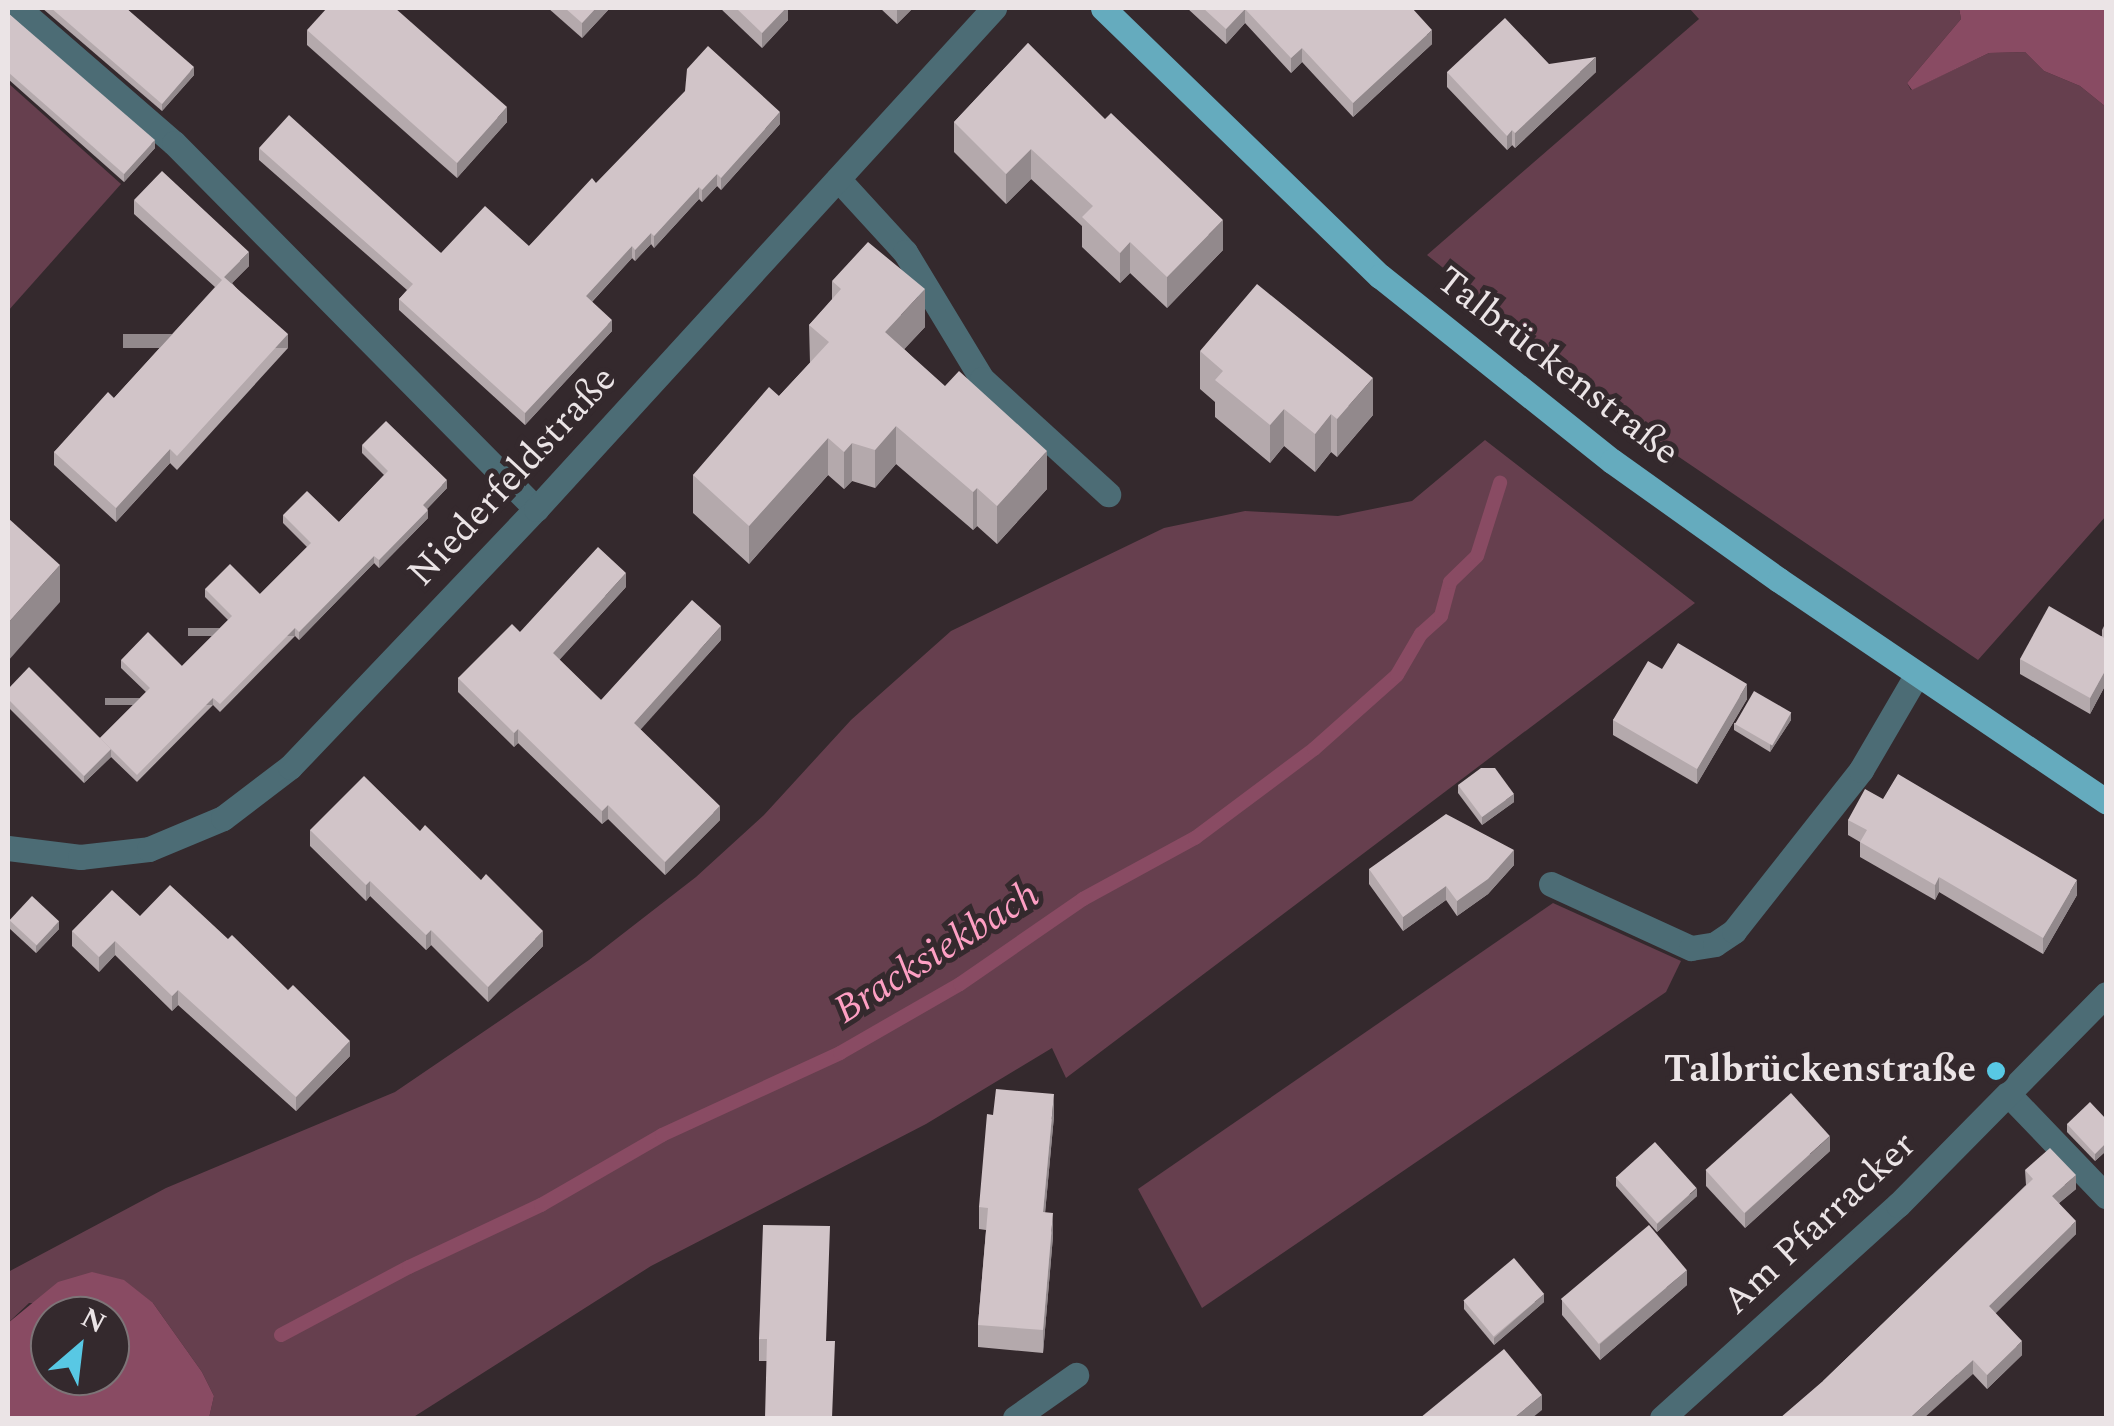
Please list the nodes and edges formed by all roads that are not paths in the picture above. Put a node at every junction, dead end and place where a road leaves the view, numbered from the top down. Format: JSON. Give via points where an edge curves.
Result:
{"nodes":[{"id":1,"x":18,"y":8,"type":"edge"},
{"id":2,"x":994,"y":8,"type":"edge"},
{"id":3,"x":1104,"y":8,"type":"edge"},
{"id":4,"x":838,"y":179,"type":"junction"},
{"id":5,"x":1108,"y":494,"type":"dead end"},
{"id":6,"x":536,"y":509,"type":"junction"},
{"id":7,"x":1918,"y":674,"type":"junction"},
{"id":8,"x":2106,"y":800,"type":"edge"},
{"id":9,"x":8,"y":848,"type":"edge"},
{"id":10,"x":1551,"y":884,"type":"dead end"},
{"id":11,"x":2106,"y":994,"type":"edge"},
{"id":12,"x":2010,"y":1096,"type":"junction"},
{"id":13,"x":2106,"y":1196,"type":"edge"},
{"id":14,"x":1076,"y":1376,"type":"dead end"},
{"id":15,"x":1015,"y":1418,"type":"edge"},
{"id":16,"x":1662,"y":1418,"type":"edge"}],
"edges":[{"from":1,"to":6,"type":"street","via":[[174,143]]},
{"from":2,"to":4,"type":"street","name":"Niederfeldstraße"},
{"from":3,"to":7,"type":"main road","name":"Talbrückenstraße","via":[[1380,276],[1612,461]]},
{"from":4,"to":5,"type":"street","via":[[904,252],[982,379]]},
{"from":4,"to":6,"type":"street","name":"Niederfeldstraße"},
{"from":6,"to":9,"type":"street","name":"Niederfeldstraße","via":[[290,767],[222,818],[149,849],[80,858]]},
{"from":7,"to":8,"type":"main road","name":"Talbrückenstraße"},
{"from":7,"to":10,"type":"street","via":[[1862,770],[1734,931],[1715,944],[1691,948]]},
{"from":11,"to":12,"type":"street","name":"Am Pfarracker"},
{"from":12,"to":13,"type":"street"},
{"from":12,"to":16,"type":"street","name":"Am Pfarracker"},
{"from":14,"to":15,"type":"street"}]}
